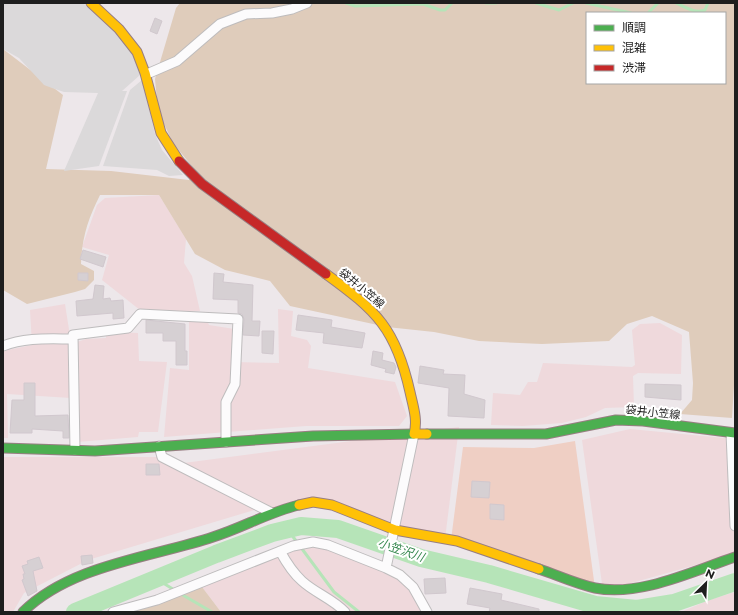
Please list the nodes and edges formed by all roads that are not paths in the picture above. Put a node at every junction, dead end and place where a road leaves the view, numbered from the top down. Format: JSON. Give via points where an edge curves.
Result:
{"nodes":[{"id":1,"x":91,"y":3,"type":"edge"},
{"id":2,"x":307,"y":3,"type":"edge"},
{"id":3,"x":147,"y":74,"type":"junction"},
{"id":4,"x":73,"y":339,"type":"junction"},
{"id":5,"x":3,"y":346,"type":"edge"},
{"id":6,"x":733,"y":433,"type":"edge"},
{"id":7,"x":414,"y":434,"type":"junction"},
{"id":8,"x":226,"y":442,"type":"junction"},
{"id":9,"x":159,"y":446,"type":"junction"},
{"id":10,"x":3,"y":448,"type":"edge"},
{"id":11,"x":75,"y":450,"type":"junction"},
{"id":12,"x":272,"y":514,"type":"junction"},
{"id":13,"x":735,"y":526,"type":"edge"},
{"id":14,"x":395,"y":530,"type":"junction"},
{"id":15,"x":280,"y":551,"type":"junction"},
{"id":16,"x":735,"y":557,"type":"edge"},
{"id":17,"x":386,"y":568,"type":"junction"},
{"id":18,"x":23,"y":612,"type":"edge"},
{"id":19,"x":113,"y":612,"type":"edge"},
{"id":20,"x":345,"y":612,"type":"edge"},
{"id":21,"x":427,"y":612,"type":"edge"}],
"edges":[{"from":1,"to":3,"type":"street","name":"袋井小笠線","via":[[127,37]]},
{"from":2,"to":3,"type":"street","via":[[272,13],[246,14],[220,24],[177,61]]},
{"from":3,"to":7,"type":"street","name":"袋井小笠線","via":[[160,131],[173,156],[184,169],[351,292],[384,324],[401,357],[417,424]]},
{"from":4,"to":5,"type":"street","via":[[41,339]]},
{"from":4,"to":8,"type":"street","via":[[72,335],[84,332],[128,328],[140,314],[238,319],[235,384],[226,402]]},
{"from":4,"to":11,"type":"street"},
{"from":6,"to":7,"type":"street","name":"袋井小笠線","via":[[616,420],[546,434]]},
{"from":6,"to":13,"type":"street"},
{"from":7,"to":8,"type":"street","via":[[313,436]]},
{"from":7,"to":14,"type":"street"},
{"from":8,"to":9,"type":"street"},
{"from":9,"to":11,"type":"street"},
{"from":9,"to":12,"type":"street","via":[[162,457]]},
{"from":10,"to":11,"type":"street"},
{"from":12,"to":14,"type":"street","via":[[313,502],[332,504]]},
{"from":12,"to":18,"type":"street","via":[[214,537],[105,566],[34,601]]},
{"from":14,"to":16,"type":"street","via":[[457,541],[595,588],[611,589],[658,583]]},
{"from":14,"to":17,"type":"street"},
{"from":15,"to":17,"type":"street","via":[[313,542],[328,545]]},
{"from":15,"to":19,"type":"street","via":[[157,600]]},
{"from":15,"to":20,"type":"street","via":[[302,581]]},
{"from":17,"to":21,"type":"street","via":[[400,575],[413,587]]}]}
